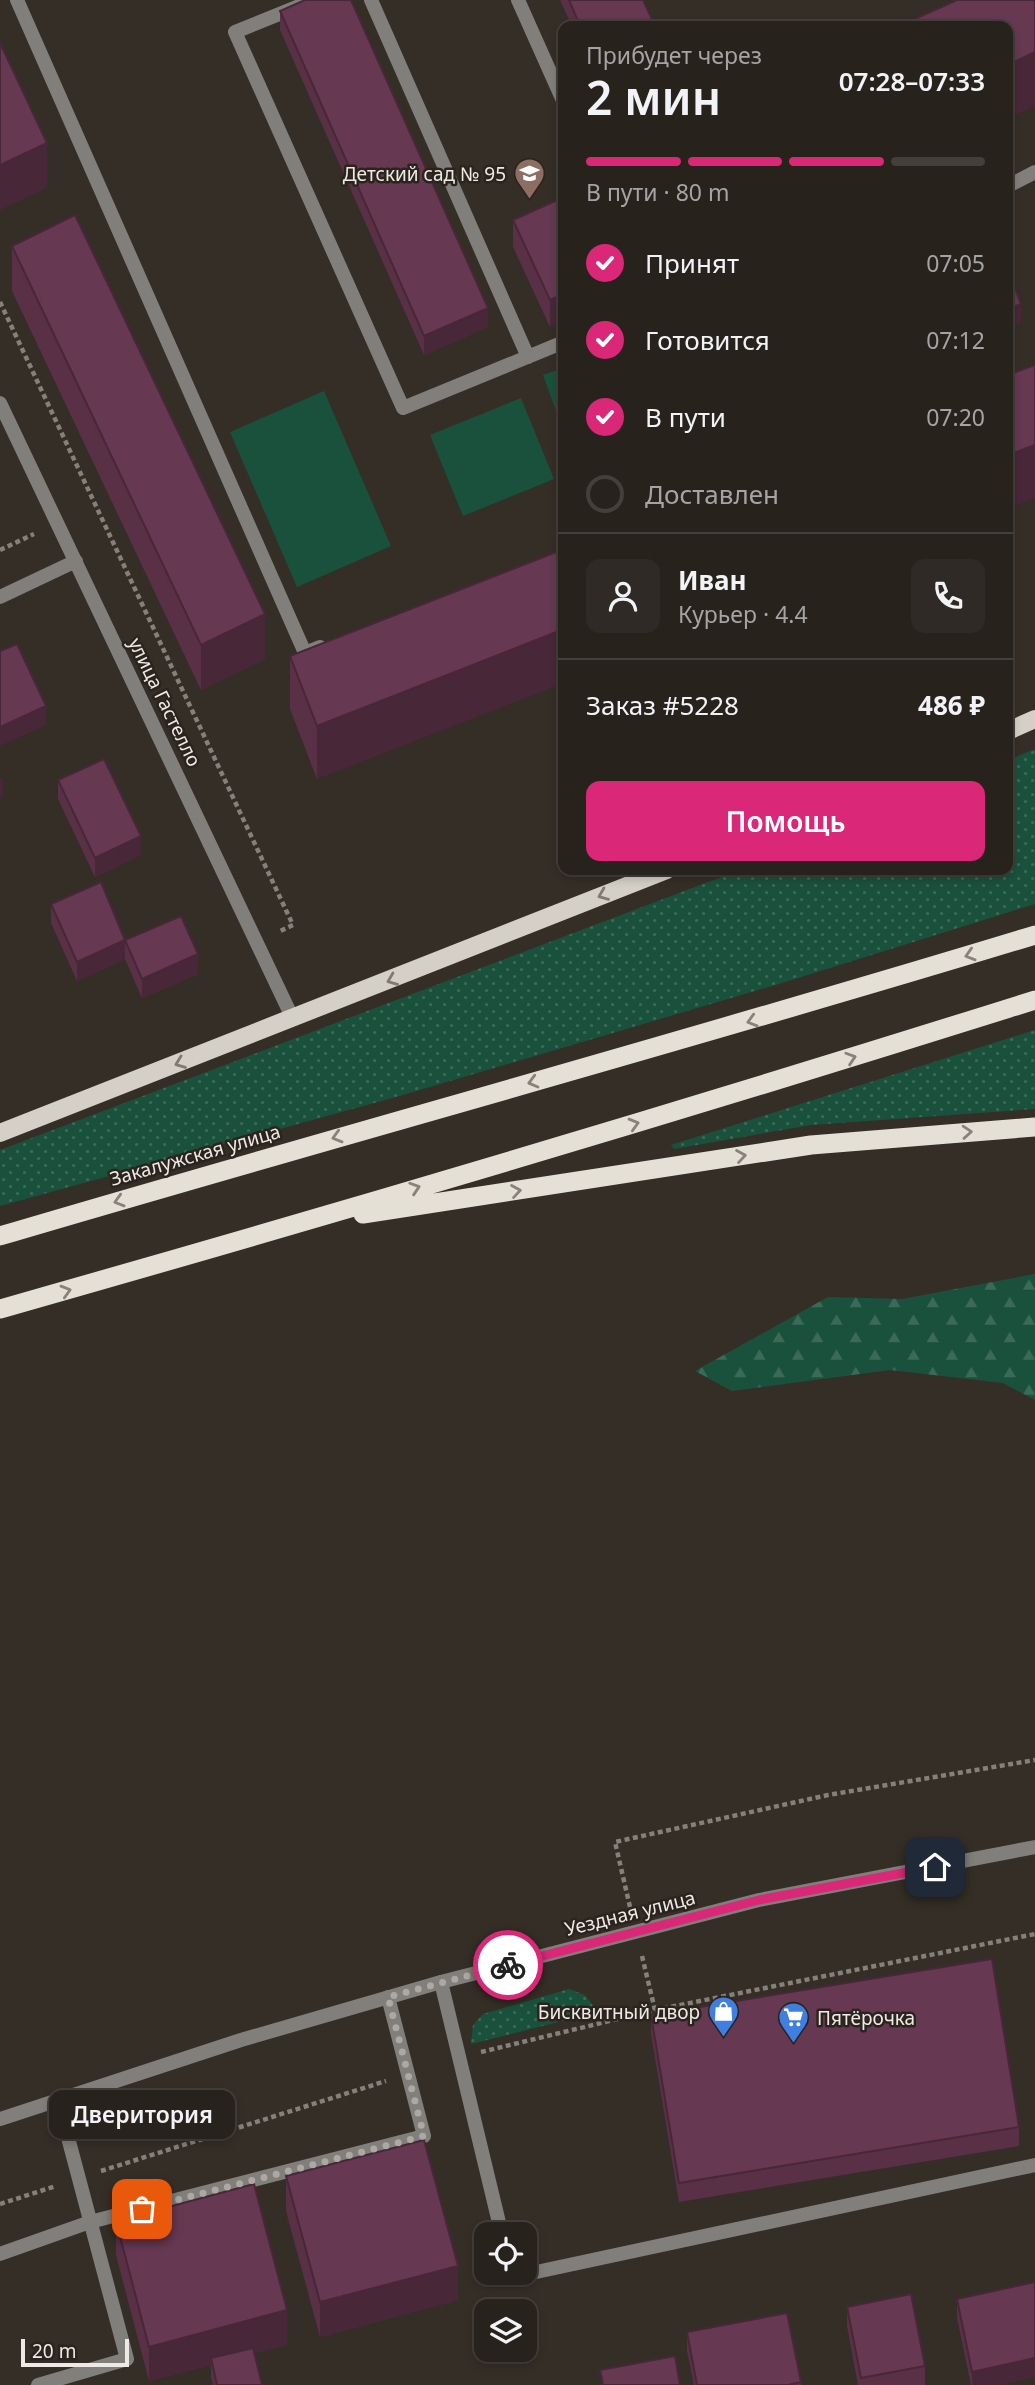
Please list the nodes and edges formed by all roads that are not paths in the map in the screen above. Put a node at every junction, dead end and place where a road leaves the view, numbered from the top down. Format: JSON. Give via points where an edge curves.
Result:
{"nodes":[{"id":1,"x":17,"y":0,"type":"edge"},
{"id":2,"x":314,"y":0,"type":"edge"},
{"id":3,"x":371,"y":0,"type":"edge"},
{"id":4,"x":518,"y":0,"type":"edge"},
{"id":5,"x":558,"y":90,"type":"edge"},
{"id":6,"x":1035,"y":172,"type":"edge"},
{"id":7,"x":1013,"y":183,"type":"edge"},
{"id":8,"x":558,"y":344,"type":"edge"},
{"id":9,"x":528,"y":357,"type":"junction"},
{"id":10,"x":0,"y":403,"type":"edge"},
{"id":11,"x":76,"y":561,"type":"junction"},
{"id":12,"x":0,"y":597,"type":"edge"},
{"id":13,"x":331,"y":643,"type":"edge"},
{"id":14,"x":1035,"y":719,"type":"edge"},
{"id":15,"x":1013,"y":729,"type":"edge"},
{"id":16,"x":654,"y":875,"type":"edge"},
{"id":17,"x":1035,"y":935,"type":"edge"},
{"id":18,"x":1035,"y":1000,"type":"edge"},
{"id":19,"x":293,"y":1019,"type":"junction"},
{"id":20,"x":1035,"y":1127,"type":"edge"},
{"id":21,"x":0,"y":1133,"type":"edge"},
{"id":22,"x":304,"y":1223,"type":"junction"},
{"id":23,"x":0,"y":1236,"type":"edge"},
{"id":24,"x":0,"y":1309,"type":"edge"},
{"id":25,"x":1035,"y":1847,"type":"edge"},
{"id":26,"x":441,"y":1982,"type":"junction"},
{"id":27,"x":388,"y":1997,"type":"junction"},
{"id":28,"x":58,"y":2100,"type":"junction"},
{"id":29,"x":0,"y":2119,"type":"edge"},
{"id":30,"x":1035,"y":2165,"type":"edge"},
{"id":31,"x":90,"y":2222,"type":"junction"},
{"id":32,"x":499,"y":2222,"type":"edge"},
{"id":33,"x":0,"y":2255,"type":"edge"},
{"id":34,"x":537,"y":2272,"type":"edge"},
{"id":35,"x":38,"y":2385,"type":"edge"}],
"edges":[{"from":1,"to":13,"type":"street","via":[[305,653]]},
{"from":2,"to":9,"type":"street","via":[[235,32],[403,408]]},
{"from":3,"to":9,"type":"street"},
{"from":4,"to":5,"type":"street"},
{"from":6,"to":7,"type":"street"},
{"from":8,"to":9,"type":"street"},
{"from":10,"to":11,"type":"street","name":"улица Гастелло"},
{"from":11,"to":12,"type":"street"},
{"from":11,"to":19,"type":"street","name":"улица Гастелло"},
{"from":14,"to":15,"type":"main road"},
{"from":16,"to":19,"type":"main road","one_way":true},
{"from":17,"to":23,"type":"highway","name":"Закалужская улица","one_way":true,"via":[[758,1020]]},
{"from":22,"to":18,"type":"highway","one_way":true},
{"from":19,"to":21,"type":"main road","one_way":true},
{"from":22,"to":20,"type":"highway","one_way":true,"via":[[811,1145]]},
{"from":24,"to":22,"type":"highway","one_way":true},
{"from":25,"to":26,"type":"street","name":"Уездная улица","via":[[759,1900]]},
{"from":26,"to":27,"type":"street","name":"Уездная улица"},
{"from":26,"to":32,"type":"street"},
{"from":27,"to":28,"type":"street","name":"Уездная улица"},
{"from":27,"to":31,"type":"street","via":[[424,2136]]},
{"from":28,"to":29,"type":"street","name":"Уездная улица"},
{"from":28,"to":31,"type":"street"},
{"from":30,"to":34,"type":"street"},
{"from":31,"to":33,"type":"street"},
{"from":31,"to":35,"type":"street","via":[[127,2359]]}]}
